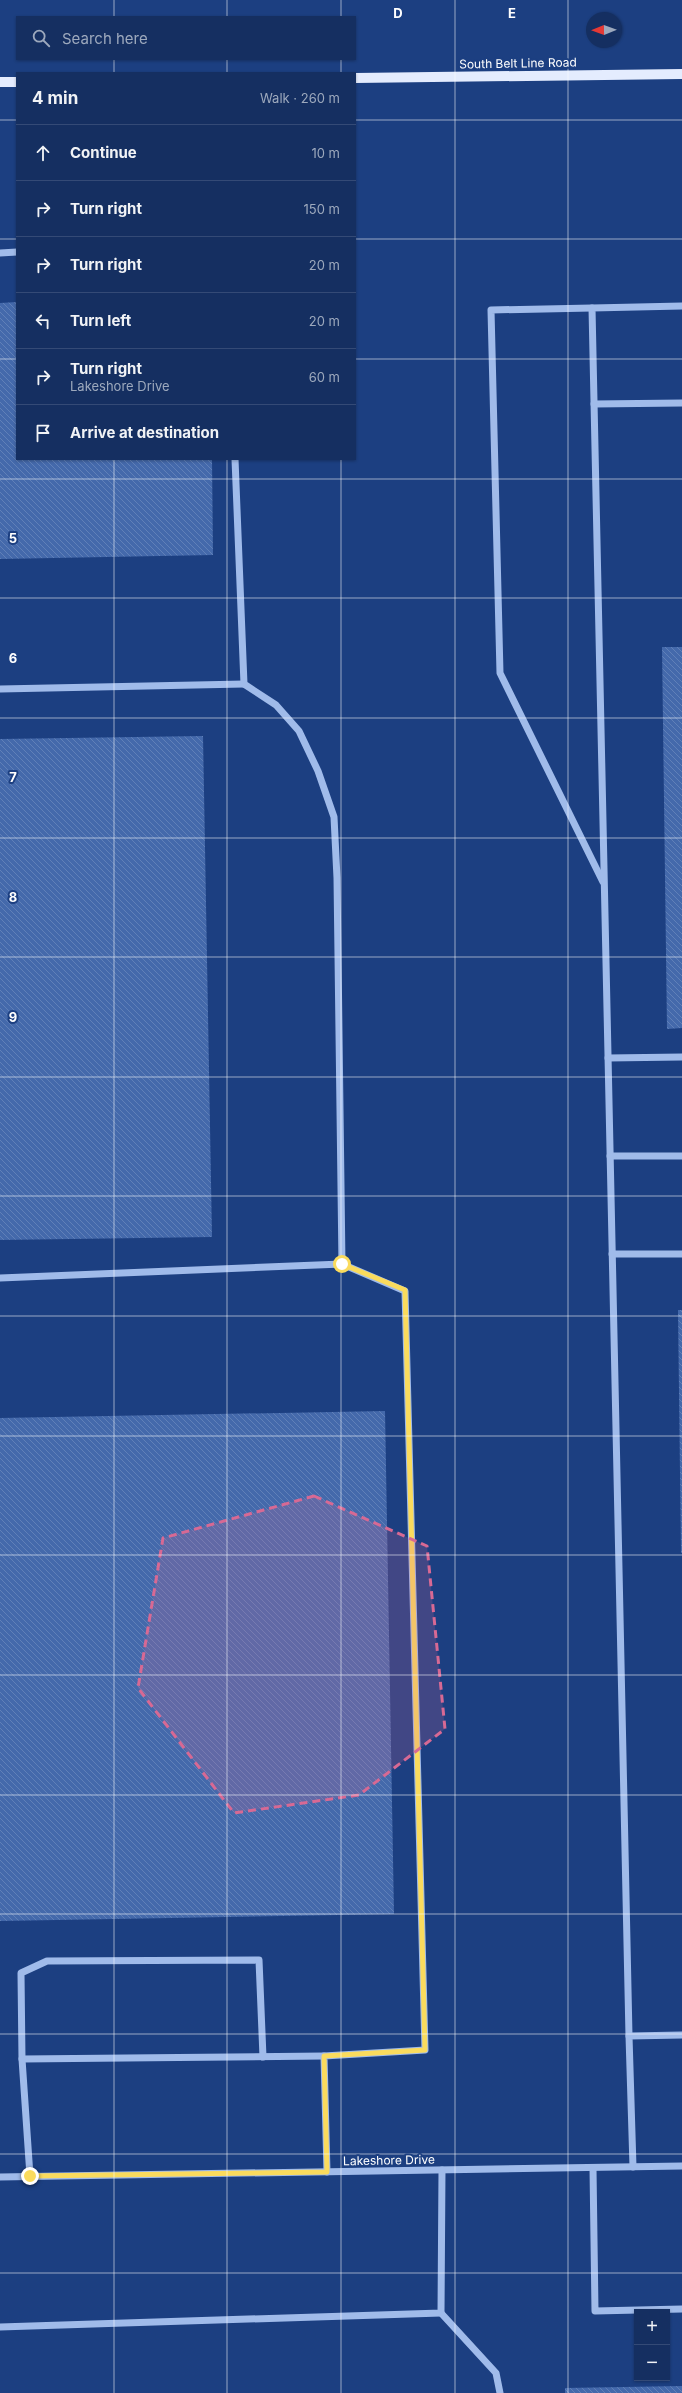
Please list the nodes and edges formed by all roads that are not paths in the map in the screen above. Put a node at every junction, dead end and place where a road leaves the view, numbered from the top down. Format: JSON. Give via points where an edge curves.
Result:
{"nodes":[{"id":1,"x":682,"y":74,"type":"edge"},
{"id":2,"x":356,"y":78,"type":"edge"},
{"id":3,"x":0,"y":82,"type":"edge"},
{"id":4,"x":16,"y":82,"type":"edge"},
{"id":5,"x":16,"y":252,"type":"edge"},
{"id":6,"x":0,"y":253,"type":"edge"},
{"id":7,"x":682,"y":306,"type":"edge"},
{"id":8,"x":592,"y":308,"type":"junction"},
{"id":9,"x":682,"y":403,"type":"edge"},
{"id":10,"x":594,"y":404,"type":"junction"},
{"id":11,"x":235,"y":460,"type":"edge"},
{"id":12,"x":244,"y":684,"type":"junction"},
{"id":13,"x":0,"y":689,"type":"edge"},
{"id":14,"x":604,"y":884,"type":"junction"},
{"id":15,"x":682,"y":1057,"type":"edge"},
{"id":16,"x":608,"y":1058,"type":"junction"},
{"id":17,"x":610,"y":1156,"type":"junction"},
{"id":18,"x":682,"y":1156,"type":"edge"},
{"id":19,"x":612,"y":1254,"type":"junction"},
{"id":20,"x":682,"y":1254,"type":"edge"},
{"id":21,"x":342,"y":1264,"type":"junction"},
{"id":22,"x":0,"y":1278,"type":"edge"},
{"id":23,"x":682,"y":2035,"type":"edge"},
{"id":24,"x":629,"y":2036,"type":"junction"},
{"id":25,"x":324,"y":2056,"type":"junction"},
{"id":26,"x":262,"y":2057,"type":"junction"},
{"id":27,"x":22,"y":2059,"type":"junction"},
{"id":28,"x":682,"y":2166,"type":"edge"},
{"id":29,"x":633,"y":2167,"type":"junction"},
{"id":30,"x":593,"y":2168,"type":"junction"},
{"id":31,"x":442,"y":2170,"type":"junction"},
{"id":32,"x":327,"y":2172,"type":"junction"},
{"id":33,"x":0,"y":2176,"type":"edge"},
{"id":34,"x":30,"y":2176,"type":"junction"},
{"id":35,"x":682,"y":2309,"type":"edge"},
{"id":36,"x":441,"y":2314,"type":"junction"},
{"id":37,"x":0,"y":2326,"type":"edge"},
{"id":38,"x":500,"y":2393,"type":"edge"}],
"edges":[{"from":1,"to":2,"type":"main road","name":"South Belt Line Road"},
{"from":3,"to":4,"type":"main road"},
{"from":5,"to":6,"type":"street"},
{"from":7,"to":8,"type":"street"},
{"from":8,"to":10,"type":"street"},
{"from":8,"to":14,"type":"street","via":[[491,310],[500,673]]},
{"from":9,"to":10,"type":"street"},
{"from":10,"to":14,"type":"street"},
{"from":11,"to":12,"type":"street"},
{"from":12,"to":13,"type":"street"},
{"from":12,"to":21,"type":"street","via":[[276,705],[299,731],[318,771],[334,817]]},
{"from":14,"to":16,"type":"street"},
{"from":15,"to":16,"type":"street"},
{"from":16,"to":17,"type":"street"},
{"from":17,"to":18,"type":"street"},
{"from":17,"to":19,"type":"street"},
{"from":19,"to":20,"type":"street"},
{"from":19,"to":24,"type":"street"},
{"from":21,"to":22,"type":"street"},
{"from":21,"to":25,"type":"street","via":[[405,1290],[425,2050]]},
{"from":23,"to":24,"type":"street"},
{"from":24,"to":29,"type":"street"},
{"from":25,"to":26,"type":"street"},
{"from":25,"to":32,"type":"street"},
{"from":26,"to":27,"type":"street"},
{"from":26,"to":27,"type":"street","via":[[259,1960],[47,1961],[20,1973]]},
{"from":27,"to":34,"type":"street"},
{"from":28,"to":29,"type":"street","name":"Lakeshore Drive"},
{"from":29,"to":30,"type":"street","name":"Lakeshore Drive"},
{"from":30,"to":31,"type":"street","name":"Lakeshore Drive"},
{"from":30,"to":35,"type":"street","via":[[595,2311]]},
{"from":31,"to":32,"type":"street","name":"Lakeshore Drive"},
{"from":31,"to":36,"type":"street"},
{"from":32,"to":34,"type":"street","name":"Lakeshore Drive"},
{"from":33,"to":34,"type":"street","name":"Lakeshore Drive"},
{"from":36,"to":37,"type":"street"},
{"from":36,"to":38,"type":"street","via":[[496,2373]]}]}
